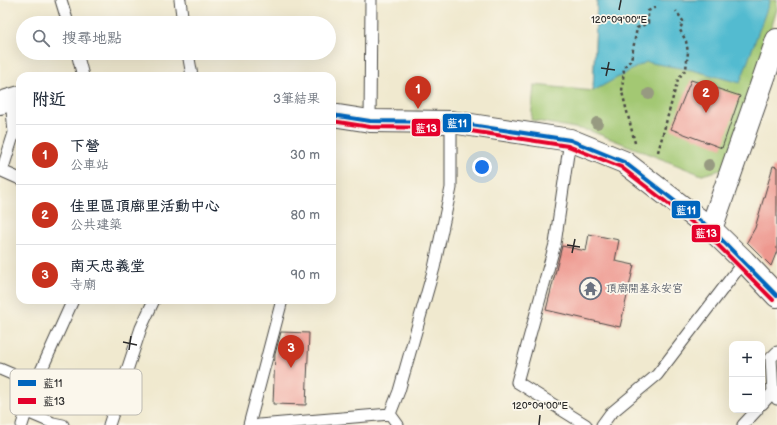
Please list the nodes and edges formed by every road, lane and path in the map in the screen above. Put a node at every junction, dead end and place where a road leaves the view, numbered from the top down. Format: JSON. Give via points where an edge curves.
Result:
{"nodes":[{"id":1,"x":61,"y":0,"type":"edge"},
{"id":2,"x":180,"y":0,"type":"edge"},
{"id":3,"x":371,"y":0,"type":"edge"},
{"id":4,"x":656,"y":7,"type":"dead end"},
{"id":5,"x":676,"y":11,"type":"dead end"},
{"id":6,"x":66,"y":16,"type":"edge"},
{"id":7,"x":182,"y":16,"type":"edge"},
{"id":8,"x":777,"y":40,"type":"edge"},
{"id":9,"x":78,"y":60,"type":"edge"},
{"id":10,"x":189,"y":60,"type":"edge"},
{"id":11,"x":82,"y":72,"type":"edge"},
{"id":12,"x":191,"y":72,"type":"edge"},
{"id":13,"x":10,"y":100,"type":"edge"},
{"id":14,"x":336,"y":116,"type":"edge"},
{"id":15,"x":370,"y":121,"type":"junction"},
{"id":16,"x":450,"y":122,"type":"junction"},
{"id":17,"x":570,"y":140,"type":"junction"},
{"id":18,"x":635,"y":143,"type":"dead end"},
{"id":19,"x":658,"y":152,"type":"dead end"},
{"id":20,"x":16,"y":177,"type":"edge"},
{"id":21,"x":711,"y":229,"type":"junction"},
{"id":22,"x":744,"y":261,"type":"junction"},
{"id":23,"x":777,"y":296,"type":"edge"},
{"id":24,"x":72,"y":304,"type":"edge"},
{"id":25,"x":152,"y":304,"type":"edge"},
{"id":26,"x":281,"y":304,"type":"edge"},
{"id":27,"x":777,"y":352,"type":"edge"},
{"id":28,"x":0,"y":368,"type":"edge"},
{"id":29,"x":42,"y":369,"type":"edge"},
{"id":30,"x":127,"y":369,"type":"edge"},
{"id":31,"x":10,"y":373,"type":"edge"},
{"id":32,"x":775,"y":395,"type":"edge"},
{"id":33,"x":765,"y":402,"type":"edge"},
{"id":34,"x":754,"y":413,"type":"edge"},
{"id":35,"x":390,"y":414,"type":"junction"},
{"id":36,"x":25,"y":415,"type":"edge"},
{"id":37,"x":33,"y":415,"type":"edge"},
{"id":38,"x":112,"y":415,"type":"edge"},
{"id":39,"x":22,"y":425,"type":"edge"},
{"id":40,"x":63,"y":425,"type":"edge"},
{"id":41,"x":109,"y":425,"type":"edge"},
{"id":42,"x":249,"y":425,"type":"edge"},
{"id":43,"x":259,"y":425,"type":"edge"},
{"id":44,"x":398,"y":425,"type":"edge"},
{"id":45,"x":586,"y":425,"type":"edge"},
{"id":46,"x":602,"y":425,"type":"edge"},
{"id":47,"x":743,"y":425,"type":"edge"}],
"edges":[{"from":1,"to":6,"type":"lane"},
{"from":2,"to":7,"type":"lane"},
{"from":3,"to":15,"type":"lane"},
{"from":4,"to":18,"type":"path","via":[[648,11],[648,23],[637,28],[632,60],[624,67],[622,92]]},
{"from":5,"to":19,"type":"path","via":[[683,21],[680,30],[688,52],[686,69],[678,79]]},
{"from":8,"to":21,"type":"street"},
{"from":9,"to":11,"type":"lane"},
{"from":10,"to":12,"type":"lane"},
{"from":13,"to":20,"type":"lane","via":[[14,133],[2,171]]},
{"from":14,"to":15,"type":"street"},
{"from":15,"to":16,"type":"street"},
{"from":16,"to":17,"type":"street"},
{"from":16,"to":35,"type":"lane","via":[[451,188],[434,268]]},
{"from":17,"to":21,"type":"street","via":[[624,162]]},
{"from":17,"to":45,"type":"lane","via":[[555,244],[517,382]]},
{"from":21,"to":22,"type":"street"},
{"from":22,"to":23,"type":"street"},
{"from":22,"to":46,"type":"lane","via":[[657,375],[610,414]]},
{"from":24,"to":29,"type":"lane"},
{"from":25,"to":30,"type":"lane"},
{"from":26,"to":42,"type":"lane"},
{"from":27,"to":32,"type":"lane","via":[[771,358]]},
{"from":28,"to":31,"type":"lane"},
{"from":32,"to":33,"type":"lane"},
{"from":34,"to":47,"type":"lane"},
{"from":35,"to":43,"type":"lane"},
{"from":35,"to":44,"type":"lane"},
{"from":36,"to":39,"type":"lane"},
{"from":37,"to":40,"type":"lane"},
{"from":38,"to":41,"type":"lane"}]}
